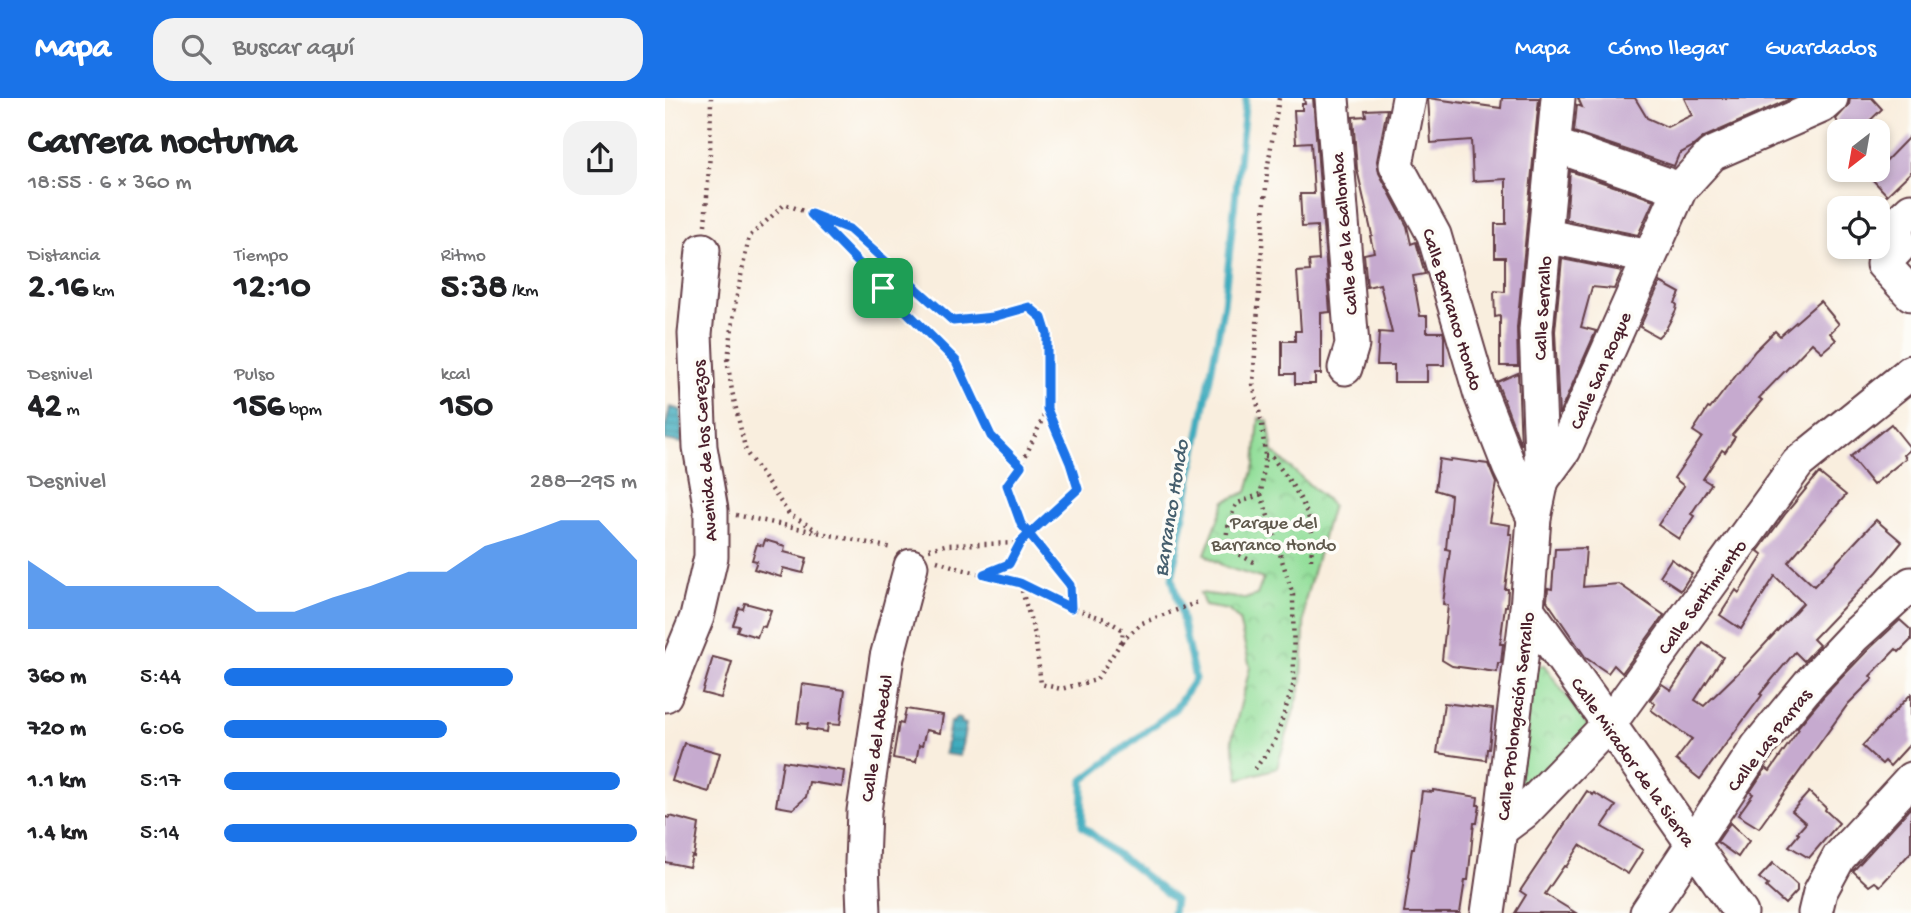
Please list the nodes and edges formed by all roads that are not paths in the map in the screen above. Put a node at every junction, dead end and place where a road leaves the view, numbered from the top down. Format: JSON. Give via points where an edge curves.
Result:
{"nodes":[{"id":1,"x":1332,"y":98,"type":"edge"},
{"id":2,"x":1409,"y":98,"type":"edge"},
{"id":3,"x":1558,"y":98,"type":"edge"},
{"id":4,"x":1831,"y":98,"type":"edge"},
{"id":5,"x":1554,"y":145,"type":"junction"},
{"id":6,"x":1680,"y":189,"type":"junction"},
{"id":7,"x":1911,"y":210,"type":"edge"},
{"id":8,"x":1546,"y":236,"type":"junction"},
{"id":9,"x":703,"y":250,"type":"road end"},
{"id":10,"x":1649,"y":257,"type":"junction"},
{"id":11,"x":1911,"y":294,"type":"edge"},
{"id":12,"x":1345,"y":368,"type":"dead end"},
{"id":13,"x":1911,"y":372,"type":"edge"},
{"id":14,"x":1542,"y":480,"type":"junction"},
{"id":15,"x":1534,"y":518,"type":"junction"},
{"id":16,"x":917,"y":557,"type":"road end"},
{"id":17,"x":1911,"y":584,"type":"edge"},
{"id":18,"x":1527,"y":610,"type":"junction"},
{"id":19,"x":666,"y":689,"type":"edge"},
{"id":20,"x":1609,"y":724,"type":"junction"},
{"id":21,"x":1911,"y":779,"type":"edge"},
{"id":22,"x":1500,"y":830,"type":"junction"},
{"id":23,"x":1692,"y":843,"type":"junction"},
{"id":24,"x":864,"y":913,"type":"edge"},
{"id":25,"x":1488,"y":913,"type":"edge"},
{"id":26,"x":1647,"y":913,"type":"edge"},
{"id":27,"x":1741,"y":913,"type":"edge"},
{"id":28,"x":1815,"y":913,"type":"edge"}],
"edges":[{"from":1,"to":12,"type":"street","name":"Calle de la Gallomba","via":[[1352,345]]},
{"from":2,"to":15,"type":"street","name":"Calle Barranco Hondo","via":[[1396,165],[1434,235],[1481,395]]},
{"from":3,"to":5,"type":"street","name":"Calle Serrallo"},
{"from":4,"to":6,"type":"street","name":"Calle San Roque","via":[[1712,154]]},
{"from":5,"to":6,"type":"street"},
{"from":5,"to":8,"type":"street","name":"Calle Serrallo"},
{"from":6,"to":10,"type":"street","name":"Calle San Roque"},
{"from":7,"to":11,"type":"street","via":[[1894,226],[1900,246],[1883,264]]},
{"from":8,"to":10,"type":"street"},
{"from":8,"to":14,"type":"street","name":"Calle Serrallo","via":[[1536,330]]},
{"from":9,"to":19,"type":"street","name":"Avenida de los Cerezos","via":[[695,334],[711,557],[697,617]]},
{"from":10,"to":14,"type":"street","name":"Calle San Roque","via":[[1564,450]]},
{"from":13,"to":20,"type":"street","name":"Calle Sentimiento","via":[[1798,463]]},
{"from":14,"to":15,"type":"street","name":"Calle Serrallo"},
{"from":15,"to":18,"type":"street","name":"Calle Prolongación Serrallo"},
{"from":16,"to":24,"type":"street","name":"Calle del Abedul","via":[[887,657],[864,811]]},
{"from":17,"to":23,"type":"street","name":"Calle Las Parras","via":[[1854,636],[1783,715]]},
{"from":18,"to":20,"type":"street","name":"Calle Mirador de la Sierra"},
{"from":18,"to":22,"type":"street","name":"Calle Prolongación Serrallo"},
{"from":20,"to":22,"type":"street","name":"Calle Sentimiento","via":[[1524,812]]},
{"from":20,"to":23,"type":"street","name":"Calle Mirador de la Sierra"},
{"from":21,"to":28,"type":"street","via":[[1839,857],[1819,892]]},
{"from":22,"to":25,"type":"street","name":"Calle Prolongación Serrallo"},
{"from":23,"to":26,"type":"street","name":"Calle Las Parras"},
{"from":23,"to":27,"type":"street","name":"Calle Mirador de la Sierra"}]}
